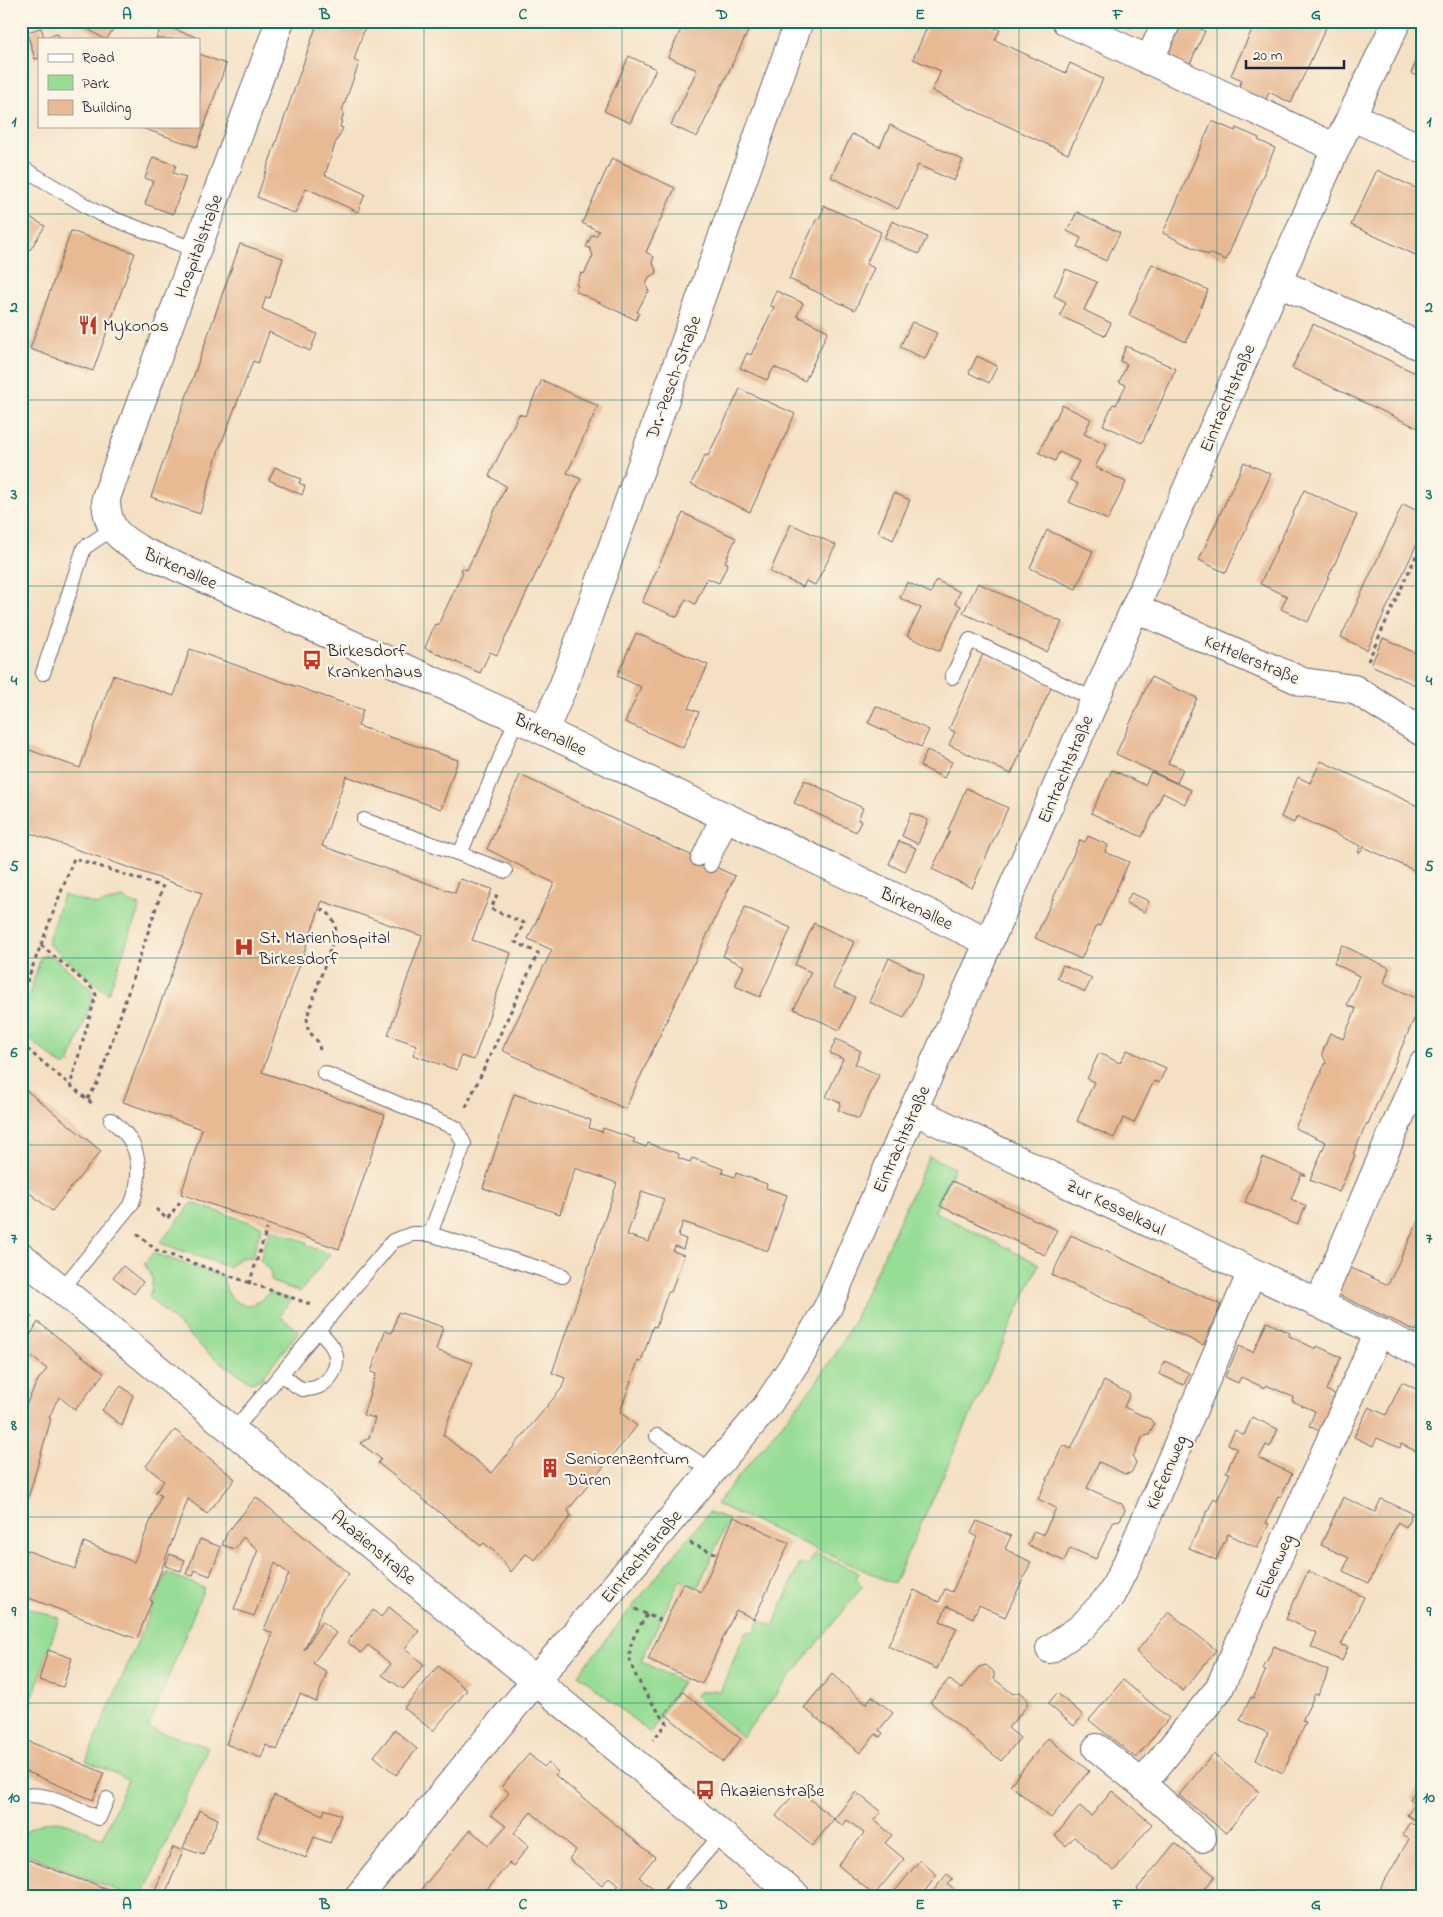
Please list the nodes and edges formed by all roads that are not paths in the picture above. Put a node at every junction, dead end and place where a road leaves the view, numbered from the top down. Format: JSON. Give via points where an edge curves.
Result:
{"nodes":[{"id":1,"x":280,"y":21,"type":"edge"},
{"id":2,"x":799,"y":21,"type":"edge"},
{"id":3,"x":1066,"y":21,"type":"edge"},
{"id":4,"x":1167,"y":21,"type":"edge"},
{"id":5,"x":1397,"y":21,"type":"edge"},
{"id":6,"x":1149,"y":61,"type":"junction"},
{"id":7,"x":1351,"y":116,"type":"junction"},
{"id":8,"x":1336,"y":148,"type":"junction"},
{"id":9,"x":1422,"y":149,"type":"edge"},
{"id":10,"x":21,"y":167,"type":"edge"},
{"id":11,"x":196,"y":250,"type":"junction"},
{"id":12,"x":1277,"y":282,"type":"junction"},
{"id":13,"x":1422,"y":347,"type":"edge"},
{"id":14,"x":112,"y":529,"type":"junction"},
{"id":15,"x":1135,"y":608,"type":"junction"},
{"id":16,"x":43,"y":673,"type":"dead end"},
{"id":17,"x":952,"y":677,"type":"dead end"},
{"id":18,"x":1094,"y":700,"type":"junction"},
{"id":19,"x":517,"y":718,"type":"junction"},
{"id":20,"x":544,"y":731,"type":"junction"},
{"id":21,"x":1422,"y":732,"type":"edge"},
{"id":22,"x":725,"y":816,"type":"junction"},
{"id":23,"x":364,"y":820,"type":"dead end"},
{"id":24,"x":460,"y":854,"type":"junction"},
{"id":25,"x":704,"y":862,"type":"dead end"},
{"id":26,"x":505,"y":871,"type":"road end"},
{"id":27,"x":989,"y":942,"type":"junction"},
{"id":28,"x":1422,"y":1065,"type":"edge"},
{"id":29,"x":324,"y":1072,"type":"road end"},
{"id":30,"x":913,"y":1110,"type":"junction"},
{"id":31,"x":111,"y":1120,"type":"road end"},
{"id":32,"x":430,"y":1234,"type":"junction"},
{"id":33,"x":21,"y":1256,"type":"edge"},
{"id":34,"x":1252,"y":1272,"type":"junction"},
{"id":35,"x":563,"y":1276,"type":"dead end"},
{"id":36,"x":62,"y":1289,"type":"junction"},
{"id":37,"x":1319,"y":1304,"type":"junction"},
{"id":38,"x":318,"y":1330,"type":"junction"},
{"id":39,"x":1379,"y":1332,"type":"junction"},
{"id":40,"x":1422,"y":1353,"type":"edge"},
{"id":41,"x":281,"y":1374,"type":"junction"},
{"id":42,"x":234,"y":1430,"type":"junction"},
{"id":43,"x":657,"y":1436,"type":"dead end"},
{"id":44,"x":712,"y":1470,"type":"junction"},
{"id":45,"x":1050,"y":1649,"type":"dead end"},
{"id":46,"x":535,"y":1681,"type":"junction"},
{"id":47,"x":1098,"y":1748,"type":"dead end"},
{"id":48,"x":1142,"y":1784,"type":"junction"},
{"id":49,"x":21,"y":1797,"type":"edge"},
{"id":50,"x":107,"y":1799,"type":"dead end"},
{"id":51,"x":722,"y":1834,"type":"junction"},
{"id":52,"x":1202,"y":1838,"type":"dead end"},
{"id":53,"x":359,"y":1896,"type":"edge"},
{"id":54,"x":668,"y":1896,"type":"edge"},
{"id":55,"x":796,"y":1896,"type":"edge"}],
"edges":[{"from":1,"to":11,"type":"street","name":"Hospitalstraße"},
{"from":2,"to":20,"type":"street","name":"Dr.-Pesch-Straße","via":[[564,684]]},
{"from":3,"to":6,"type":"street"},
{"from":4,"to":6,"type":"street"},
{"from":5,"to":7,"type":"street","name":"Eintrachtstraße"},
{"from":6,"to":8,"type":"street"},
{"from":7,"to":8,"type":"street","name":"Eintrachtstraße"},
{"from":7,"to":9,"type":"street"},
{"from":8,"to":12,"type":"street","name":"Eintrachtstraße"},
{"from":10,"to":11,"type":"lane","via":[[98,213]]},
{"from":11,"to":14,"type":"street","name":"Hospitalstraße","via":[[106,498]]},
{"from":12,"to":13,"type":"street"},
{"from":12,"to":15,"type":"street","name":"Eintrachtstraße"},
{"from":14,"to":16,"type":"lane","via":[[84,548]]},
{"from":14,"to":19,"type":"street","name":"Birkenallee","via":[[144,552]]},
{"from":15,"to":18,"type":"street","name":"Eintrachtstraße"},
{"from":15,"to":21,"type":"street","name":"Kettelerstraße","via":[[1303,682],[1354,689]]},
{"from":17,"to":18,"type":"lane","via":[[970,640]]},
{"from":18,"to":27,"type":"street","name":"Eintrachtstraße"},
{"from":19,"to":20,"type":"street","name":"Birkenallee"},
{"from":19,"to":24,"type":"lane"},
{"from":20,"to":22,"type":"street","name":"Birkenallee"},
{"from":22,"to":25,"type":"lane"},
{"from":22,"to":27,"type":"street","name":"Birkenallee"},
{"from":23,"to":24,"type":"lane"},
{"from":24,"to":26,"type":"lane"},
{"from":27,"to":30,"type":"street","name":"Eintrachtstraße"},
{"from":28,"to":37,"type":"street"},
{"from":29,"to":32,"type":"lane","via":[[456,1128],[464,1144]]},
{"from":30,"to":34,"type":"street","name":"Zur Kesselkaul"},
{"from":30,"to":44,"type":"street","name":"Eintrachtstraße","via":[[828,1307],[766,1407]]},
{"from":31,"to":36,"type":"lane","via":[[128,1137],[135,1150],[139,1171],[136,1193],[132,1203]]},
{"from":32,"to":35,"type":"lane"},
{"from":32,"to":38,"type":"lane","via":[[412,1234],[393,1241]]},
{"from":33,"to":36,"type":"street","name":"Akazienstraße"},
{"from":34,"to":37,"type":"street","name":"Zur Kesselkaul"},
{"from":34,"to":45,"type":"street","name":"Kiefernweg","via":[[1111,1595],[1082,1627]]},
{"from":36,"to":42,"type":"street","name":"Akazienstraße"},
{"from":37,"to":39,"type":"street","name":"Zur Kesselkaul"},
{"from":38,"to":41,"type":"lane"},
{"from":38,"to":41,"type":"lane","via":[[334,1349],[337,1365],[329,1380],[318,1388],[302,1389]]},
{"from":39,"to":40,"type":"street","name":"Zur Kesselkaul"},
{"from":39,"to":48,"type":"street","name":"Eibenweg","via":[[1219,1689]]},
{"from":41,"to":42,"type":"lane"},
{"from":42,"to":46,"type":"street","name":"Akazienstraße"},
{"from":43,"to":44,"type":"lane"},
{"from":44,"to":46,"type":"street","name":"Eintrachtstraße"},
{"from":46,"to":51,"type":"street","name":"Akazienstraße"},
{"from":46,"to":53,"type":"street","name":"Eintrachtstraße"},
{"from":47,"to":48,"type":"street"},
{"from":48,"to":52,"type":"street"},
{"from":49,"to":50,"type":"lane","via":[[44,1796],[99,1818]]},
{"from":51,"to":54,"type":"lane"},
{"from":51,"to":55,"type":"street","name":"Akazienstraße"}]}
